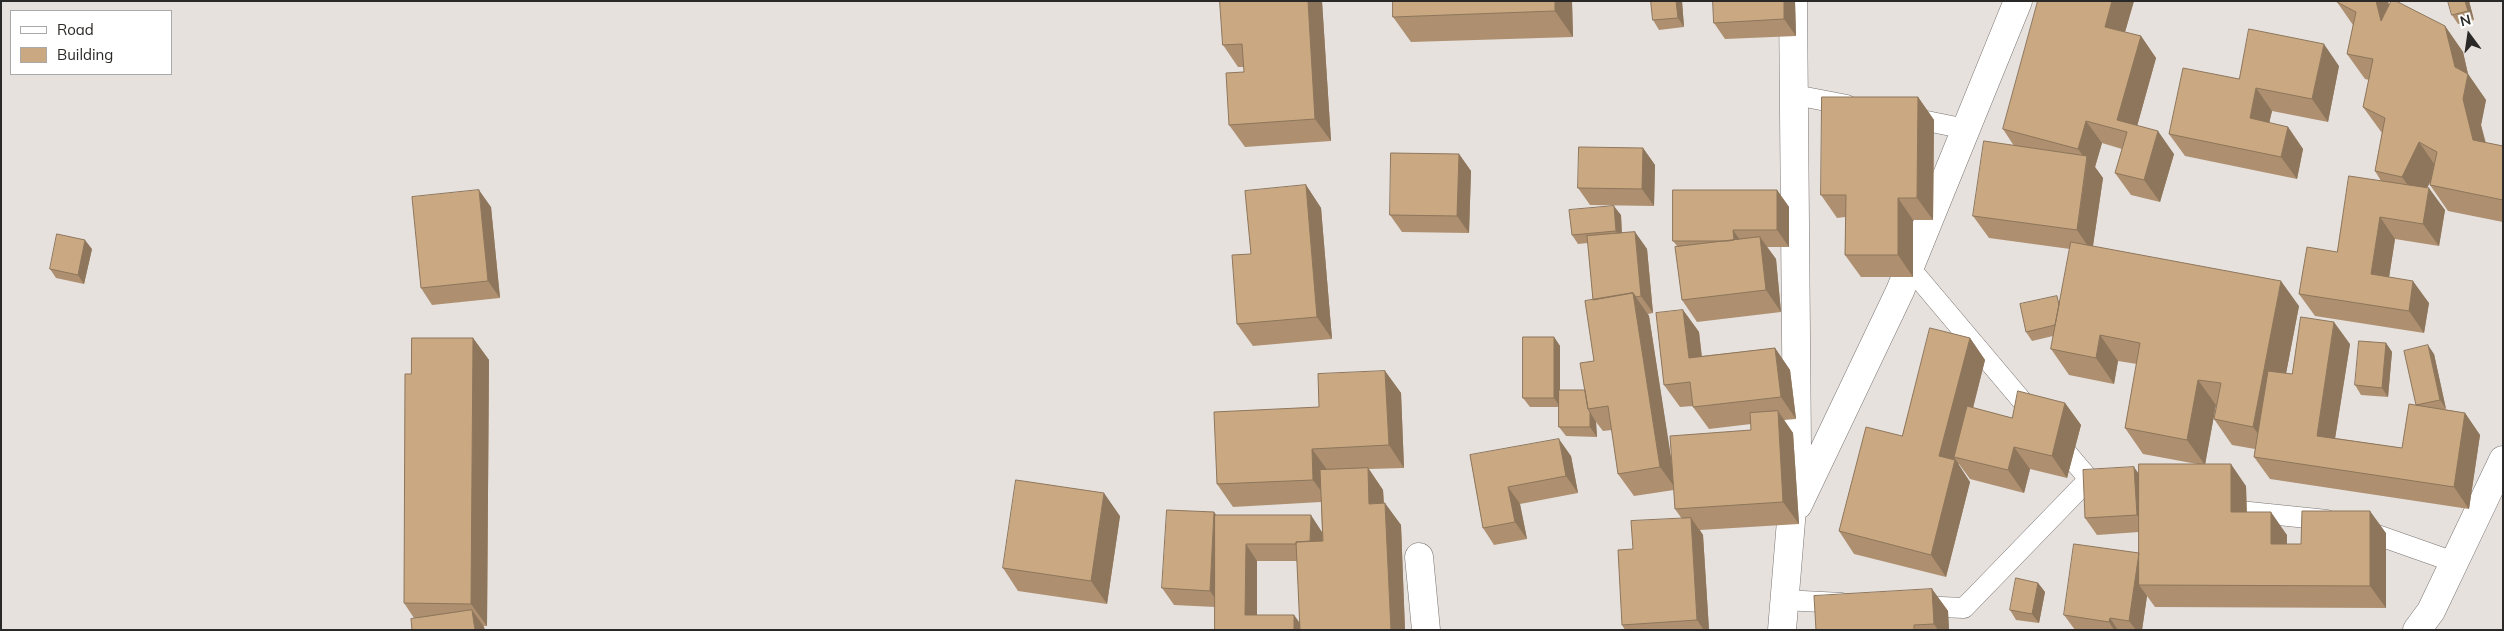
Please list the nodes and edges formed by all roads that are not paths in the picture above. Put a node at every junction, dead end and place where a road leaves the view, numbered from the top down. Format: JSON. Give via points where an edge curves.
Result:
{"nodes":[{"id":1,"x":1793,"y":1,"type":"edge"},
{"id":2,"x":2018,"y":1,"type":"edge"},
{"id":3,"x":1795,"y":95,"type":"junction"},
{"id":4,"x":1862,"y":108,"type":"edge"},
{"id":5,"x":1890,"y":114,"type":"edge"},
{"id":6,"x":1966,"y":128,"type":"junction"},
{"id":7,"x":1910,"y":268,"type":"junction"},
{"id":8,"x":2503,"y":460,"type":"edge"},
{"id":9,"x":2089,"y":479,"type":"junction"},
{"id":10,"x":2125,"y":490,"type":"edge"},
{"id":11,"x":2198,"y":507,"type":"edge"},
{"id":12,"x":1790,"y":523,"type":"junction"},
{"id":13,"x":1419,"y":557,"type":"dead end"},
{"id":14,"x":2454,"y":562,"type":"junction"},
{"id":15,"x":1783,"y":600,"type":"junction"},
{"id":16,"x":1865,"y":604,"type":"edge"},
{"id":17,"x":1895,"y":605,"type":"edge"},
{"id":18,"x":1426,"y":630,"type":"edge"},
{"id":19,"x":1782,"y":630,"type":"edge"},
{"id":20,"x":2417,"y":630,"type":"edge"}],
"edges":[{"from":1,"to":3,"type":"street"},
{"from":2,"to":6,"type":"street"},
{"from":3,"to":4,"type":"lane"},
{"from":3,"to":12,"type":"street","via":[[1797,448]]},
{"from":5,"to":6,"type":"lane"},
{"from":6,"to":7,"type":"street"},
{"from":7,"to":9,"type":"lane"},
{"from":7,"to":12,"type":"street"},
{"from":8,"to":14,"type":"street"},
{"from":9,"to":10,"type":"lane"},
{"from":9,"to":17,"type":"lane","via":[[1964,608]]},
{"from":11,"to":14,"type":"lane","via":[[2340,521]]},
{"from":12,"to":15,"type":"street"},
{"from":13,"to":18,"type":"street"},
{"from":14,"to":20,"type":"street","via":[[2431,611]]},
{"from":15,"to":16,"type":"lane"},
{"from":15,"to":19,"type":"street"}]}
